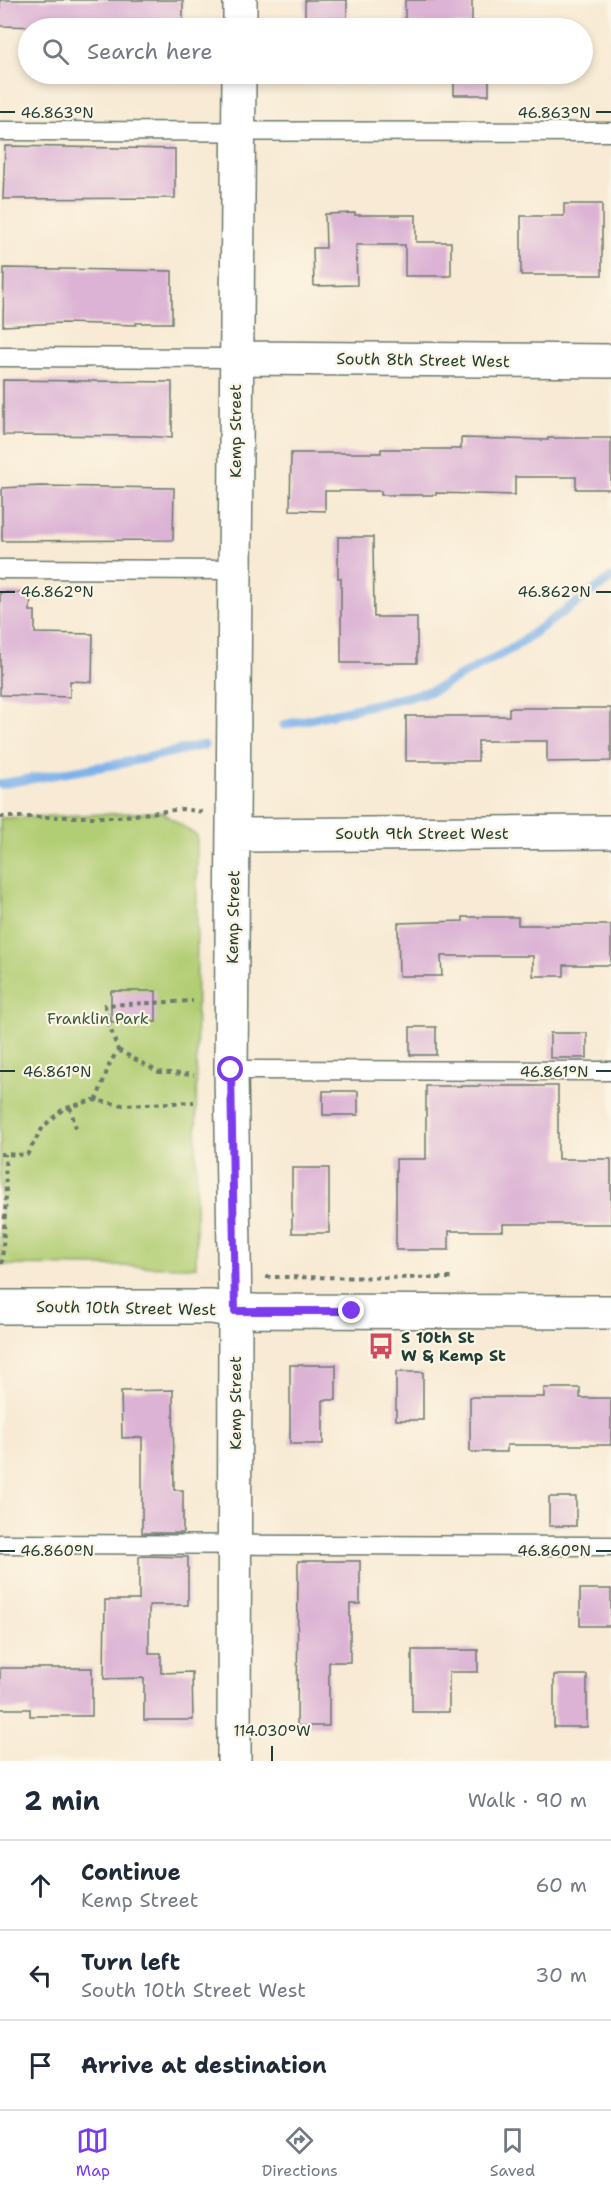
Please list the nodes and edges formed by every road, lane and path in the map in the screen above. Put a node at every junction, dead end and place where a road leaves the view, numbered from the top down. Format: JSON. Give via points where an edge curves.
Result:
{"nodes":[{"id":1,"x":240,"y":0,"type":"edge"},
{"id":2,"x":240,"y":18,"type":"edge"},
{"id":3,"x":239,"y":84,"type":"edge"},
{"id":4,"x":0,"y":131,"type":"edge"},
{"id":5,"x":238,"y":132,"type":"junction"},
{"id":6,"x":611,"y":132,"type":"edge"},
{"id":7,"x":0,"y":357,"type":"edge"},
{"id":8,"x":235,"y":358,"type":"junction"},
{"id":9,"x":611,"y":362,"type":"edge"},
{"id":10,"x":0,"y":569,"type":"edge"},
{"id":11,"x":234,"y":570,"type":"junction"},
{"id":12,"x":0,"y":817,"type":"edge"},
{"id":13,"x":222,"y":824,"type":"junction"},
{"id":14,"x":611,"y":832,"type":"edge"},
{"id":15,"x":193,"y":1001,"type":"dead end"},
{"id":16,"x":118,"y":1050,"type":"junction"},
{"id":17,"x":231,"y":1070,"type":"junction"},
{"id":18,"x":611,"y":1071,"type":"edge"},
{"id":19,"x":194,"y":1075,"type":"dead end"},
{"id":20,"x":96,"y":1101,"type":"junction"},
{"id":21,"x":194,"y":1102,"type":"dead end"},
{"id":22,"x":70,"y":1107,"type":"junction"},
{"id":23,"x":76,"y":1128,"type":"dead end"},
{"id":24,"x":2,"y":1154,"type":"edge"},
{"id":25,"x":2,"y":1264,"type":"dead end"},
{"id":26,"x":266,"y":1277,"type":"dead end"},
{"id":27,"x":453,"y":1278,"type":"dead end"},
{"id":28,"x":0,"y":1307,"type":"edge"},
{"id":29,"x":235,"y":1311,"type":"junction"},
{"id":30,"x":611,"y":1312,"type":"edge"},
{"id":31,"x":0,"y":1544,"type":"edge"},
{"id":32,"x":235,"y":1544,"type":"junction"},
{"id":33,"x":611,"y":1546,"type":"edge"},
{"id":34,"x":234,"y":1761,"type":"edge"}],
"edges":[{"from":1,"to":2,"type":"street"},
{"from":3,"to":5,"type":"street","name":"Kemp Street"},
{"from":4,"to":5,"type":"lane"},
{"from":5,"to":6,"type":"lane"},
{"from":5,"to":8,"type":"street","name":"Kemp Street"},
{"from":7,"to":8,"type":"lane"},
{"from":8,"to":9,"type":"street","name":"South 8th Street West"},
{"from":8,"to":11,"type":"street","name":"Kemp Street"},
{"from":10,"to":11,"type":"lane"},
{"from":11,"to":13,"type":"street","name":"Kemp Street"},
{"from":12,"to":13,"type":"path","via":[[118,817],[182,809]]},
{"from":13,"to":14,"type":"street","name":"South 9th Street West"},
{"from":13,"to":17,"type":"street","name":"Kemp Street"},
{"from":15,"to":16,"type":"path","via":[[105,1005]]},
{"from":16,"to":19,"type":"path","via":[[159,1072]]},
{"from":16,"to":20,"type":"path"},
{"from":17,"to":18,"type":"lane"},
{"from":17,"to":29,"type":"street","name":"Kemp Street"},
{"from":20,"to":21,"type":"path","via":[[123,1105]]},
{"from":20,"to":22,"type":"path"},
{"from":22,"to":23,"type":"path"},
{"from":22,"to":24,"type":"path","via":[[43,1127],[27,1155]]},
{"from":24,"to":25,"type":"path","via":[[6,1196]]},
{"from":26,"to":27,"type":"path"},
{"from":28,"to":29,"type":"street","name":"South 10th Street West","via":[[212,1307]]},
{"from":29,"to":30,"type":"street","name":"South 10th Street West"},
{"from":29,"to":32,"type":"street","name":"Kemp Street"},
{"from":31,"to":32,"type":"lane"},
{"from":32,"to":33,"type":"lane"},
{"from":32,"to":34,"type":"street","name":"Kemp Street"}]}
